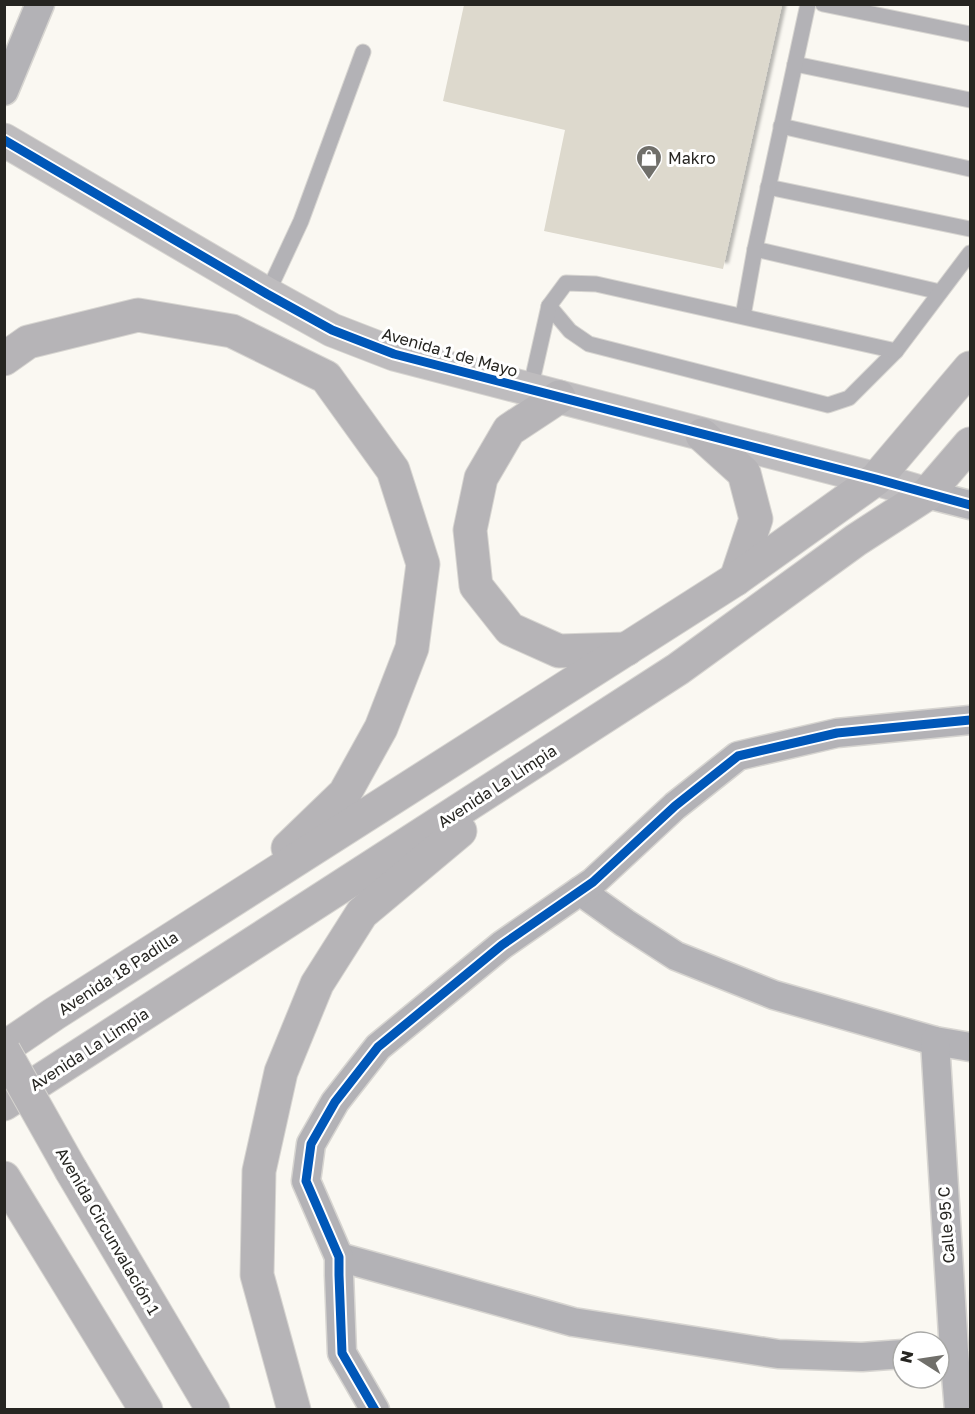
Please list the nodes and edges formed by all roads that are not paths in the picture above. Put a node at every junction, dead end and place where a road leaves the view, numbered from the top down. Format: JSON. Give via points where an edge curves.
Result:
{"nodes":[{"id":1,"x":40,"y":4,"type":"edge"},
{"id":2,"x":808,"y":4,"type":"edge"},
{"id":3,"x":823,"y":4,"type":"edge"},
{"id":4,"x":970,"y":34,"type":"edge"},
{"id":5,"x":363,"y":52,"type":"dead end"},
{"id":6,"x":795,"y":64,"type":"junction"},
{"id":7,"x":4,"y":91,"type":"edge"},
{"id":8,"x":970,"y":100,"type":"edge"},
{"id":9,"x":781,"y":126,"type":"junction"},
{"id":10,"x":4,"y":140,"type":"edge"},
{"id":11,"x":970,"y":169,"type":"edge"},
{"id":12,"x":768,"y":187,"type":"junction"},
{"id":13,"x":970,"y":229,"type":"edge"},
{"id":14,"x":755,"y":249,"type":"junction"},
{"id":15,"x":970,"y":253,"type":"edge"},
{"id":16,"x":940,"y":292,"type":"junction"},
{"id":17,"x":267,"y":294,"type":"junction"},
{"id":18,"x":549,"y":306,"type":"junction"},
{"id":19,"x":743,"y":316,"type":"junction"},
{"id":20,"x":896,"y":351,"type":"junction"},
{"id":21,"x":4,"y":359,"type":"edge"},
{"id":22,"x":970,"y":368,"type":"edge"},
{"id":23,"x":545,"y":393,"type":"junction"},
{"id":24,"x":702,"y":435,"type":"junction"},
{"id":25,"x":970,"y":444,"type":"edge"},
{"id":26,"x":876,"y":479,"type":"junction"},
{"id":27,"x":927,"y":494,"type":"junction"},
{"id":28,"x":970,"y":505,"type":"edge"},
{"id":29,"x":736,"y":579,"type":"junction"},
{"id":30,"x":627,"y":649,"type":"junction"},
{"id":31,"x":970,"y":720,"type":"edge"},
{"id":32,"x":569,"y":740,"type":"junction"},
{"id":33,"x":580,"y":891,"type":"junction"},
{"id":34,"x":233,"y":900,"type":"junction"},
{"id":35,"x":935,"y":1041,"type":"junction"},
{"id":36,"x":970,"y":1047,"type":"edge"},
{"id":37,"x":4,"y":1049,"type":"edge"},
{"id":38,"x":4,"y":1104,"type":"edge"},
{"id":39,"x":10,"y":1188,"type":"edge"},
{"id":40,"x":339,"y":1257,"type":"junction"},
{"id":41,"x":946,"y":1330,"type":"edge"},
{"id":42,"x":891,"y":1355,"type":"edge"},
{"id":43,"x":951,"y":1371,"type":"edge"},
{"id":44,"x":146,"y":1410,"type":"edge"},
{"id":45,"x":213,"y":1410,"type":"edge"},
{"id":46,"x":294,"y":1410,"type":"edge"},
{"id":47,"x":375,"y":1410,"type":"edge"},
{"id":48,"x":959,"y":1410,"type":"edge"}],
"edges":[{"from":1,"to":7,"type":"street"},
{"from":2,"to":6,"type":"lane"},
{"from":3,"to":4,"type":"lane"},
{"from":5,"to":17,"type":"lane","via":[[301,221]]},
{"from":6,"to":8,"type":"lane"},
{"from":6,"to":9,"type":"lane"},
{"from":9,"to":11,"type":"lane"},
{"from":9,"to":12,"type":"lane"},
{"from":10,"to":17,"type":"street","name":"Avenida 1 de Mayo"},
{"from":12,"to":13,"type":"lane"},
{"from":12,"to":14,"type":"lane"},
{"from":14,"to":16,"type":"lane"},
{"from":14,"to":19,"type":"lane"},
{"from":15,"to":16,"type":"lane"},
{"from":16,"to":20,"type":"lane"},
{"from":17,"to":23,"type":"street","name":"Avenida 1 de Mayo","via":[[332,330],[394,354]]},
{"from":18,"to":19,"type":"lane","via":[[566,283],[596,284]]},
{"from":18,"to":20,"type":"lane","via":[[570,331],[589,344],[828,405],[849,398]]},
{"from":18,"to":23,"type":"lane"},
{"from":19,"to":20,"type":"lane"},
{"from":21,"to":34,"type":"main road","via":[[28,342],[138,315],[232,331],[326,377],[393,470],[423,564],[412,648],[381,728],[345,793]]},
{"from":22,"to":26,"type":"main road"},
{"from":23,"to":24,"type":"street","name":"Avenida 1 de Mayo"},
{"from":23,"to":30,"type":"main road","via":[[509,430],[481,478],[470,530],[476,586],[510,629],[559,651]]},
{"from":24,"to":26,"type":"street","name":"Avenida 1 de Mayo"},
{"from":24,"to":29,"type":"main road","via":[[744,473],[756,519]]},
{"from":25,"to":27,"type":"main road","name":"Avenida La Limpia"},
{"from":26,"to":27,"type":"street","name":"Avenida 1 de Mayo"},
{"from":26,"to":29,"type":"main road"},
{"from":27,"to":28,"type":"street"},
{"from":27,"to":32,"type":"main road","name":"Avenida La Limpia","via":[[856,540],[678,669]]},
{"from":29,"to":30,"type":"main road"},
{"from":30,"to":34,"type":"main road"},
{"from":31,"to":33,"type":"street","via":[[837,733],[738,756]]},
{"from":32,"to":38,"type":"main road","name":"Avenida La Limpia"},
{"from":32,"to":46,"type":"main road","via":[[362,913],[317,984],[281,1072],[259,1171],[257,1275]]},
{"from":33,"to":35,"type":"street","via":[[676,956],[774,995]]},
{"from":33,"to":40,"type":"street","via":[[502,945],[378,1047],[335,1102],[311,1144],[306,1181]]},
{"from":34,"to":37,"type":"main road","name":"Avenida 18 Padilla"},
{"from":35,"to":36,"type":"street"},
{"from":35,"to":41,"type":"street","name":"Calle 95 C"},
{"from":37,"to":45,"type":"main road","name":"Avenida Circunvalación 1","bridge":true},
{"from":39,"to":44,"type":"main road"},
{"from":40,"to":42,"type":"street","via":[[573,1322],[778,1354]]},
{"from":40,"to":47,"type":"street","via":[[342,1353]]},
{"from":43,"to":48,"type":"street","name":"Calle 95 C"}]}
